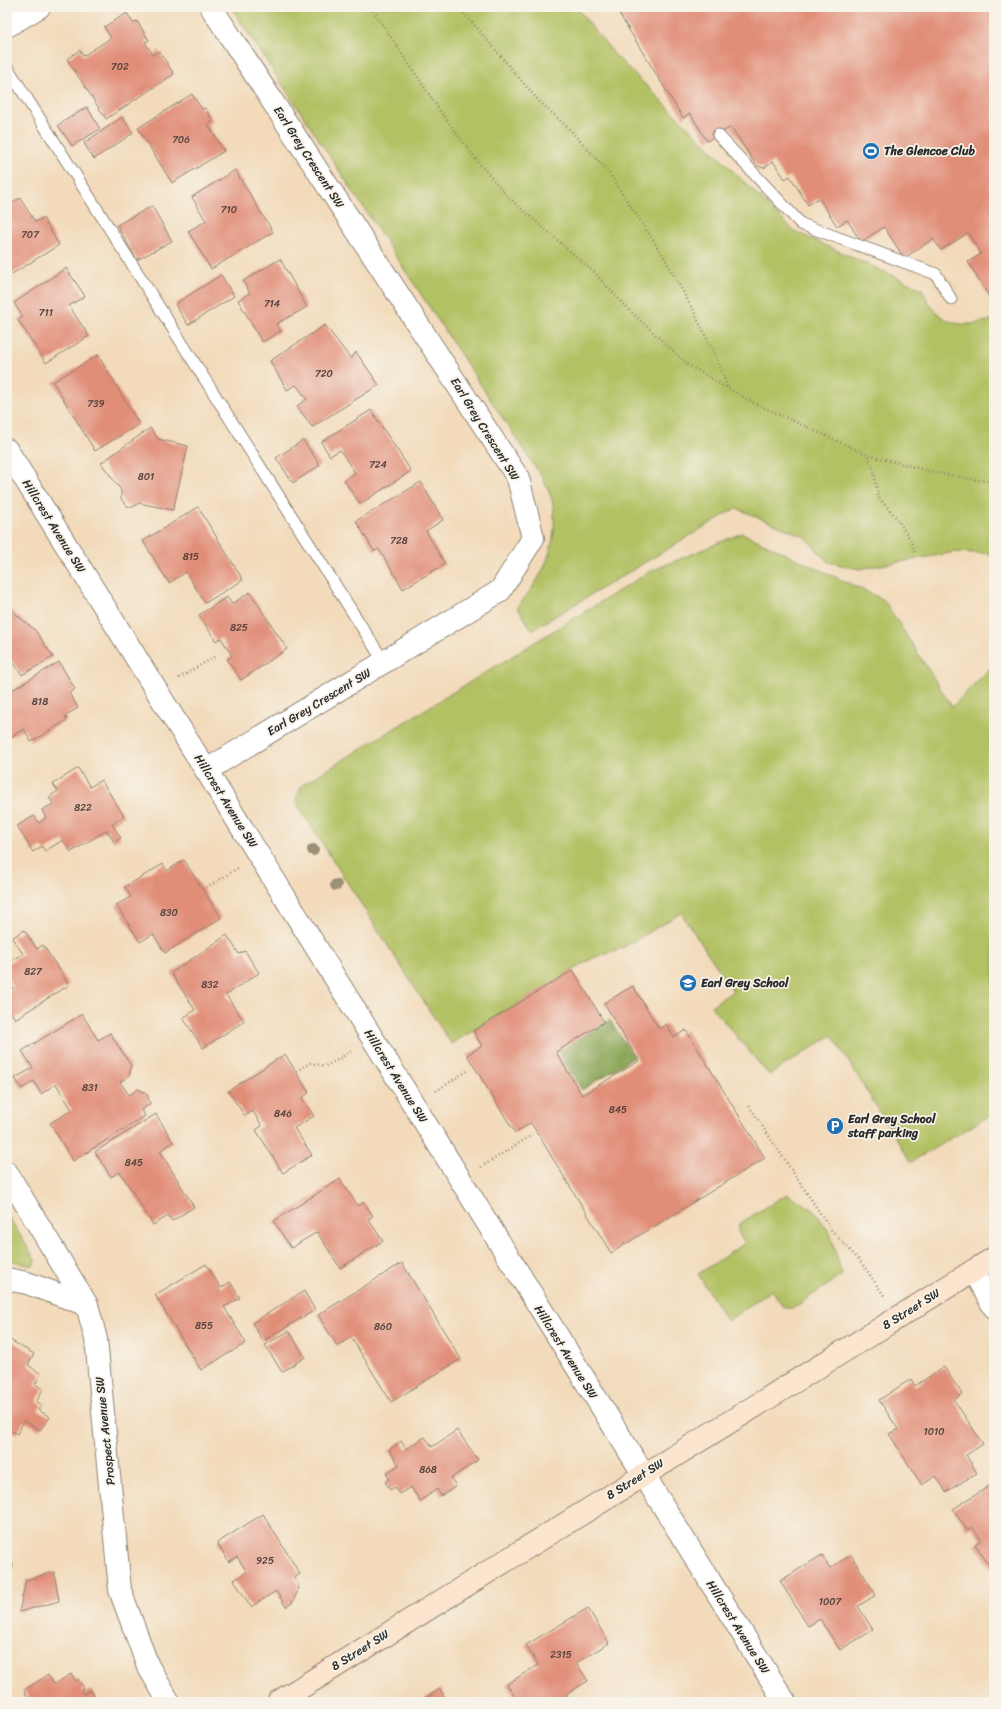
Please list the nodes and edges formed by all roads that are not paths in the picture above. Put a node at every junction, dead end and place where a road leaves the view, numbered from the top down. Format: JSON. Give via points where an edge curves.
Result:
{"nodes":[{"id":1,"x":39,"y":7,"type":"edge"},
{"id":2,"x":211,"y":7,"type":"edge"},
{"id":3,"x":7,"y":26,"type":"edge"},
{"id":4,"x":7,"y":67,"type":"edge"},
{"id":5,"x":718,"y":134,"type":"dead end"},
{"id":6,"x":951,"y":299,"type":"dead end"},
{"id":7,"x":7,"y":450,"type":"edge"},
{"id":8,"x":384,"y":662,"type":"junction"},
{"id":9,"x":207,"y":770,"type":"junction"},
{"id":10,"x":7,"y":1173,"type":"edge"},
{"id":11,"x":994,"y":1258,"type":"edge"},
{"id":12,"x":973,"y":1271,"type":"junction"},
{"id":13,"x":7,"y":1279,"type":"edge"},
{"id":14,"x":86,"y":1305,"type":"junction"},
{"id":15,"x":994,"y":1308,"type":"edge"},
{"id":16,"x":642,"y":1475,"type":"junction"},
{"id":17,"x":169,"y":1702,"type":"edge"},
{"id":18,"x":278,"y":1702,"type":"edge"},
{"id":19,"x":785,"y":1702,"type":"edge"}],
"edges":[{"from":1,"to":3,"type":"street"},
{"from":2,"to":8,"type":"street","name":"Earl Grey Crescent SW","via":[[518,478],[533,538],[500,591]]},
{"from":4,"to":8,"type":"lane"},
{"from":5,"to":6,"type":"lane","via":[[801,224],[936,274]]},
{"from":7,"to":9,"type":"street","name":"Hillcrest Avenue SW"},
{"from":8,"to":9,"type":"street","name":"Earl Grey Crescent SW"},
{"from":9,"to":16,"type":"street","name":"Hillcrest Avenue SW"},
{"from":10,"to":14,"type":"street","name":"Prospect Avenue SW"},
{"from":11,"to":12,"type":"street","name":"8 Street SW"},
{"from":12,"to":15,"type":"street"},
{"from":12,"to":16,"type":"street","name":"8 Street SW"},
{"from":13,"to":14,"type":"street","via":[[27,1283]]},
{"from":14,"to":17,"type":"street","name":"Prospect Avenue SW","via":[[96,1339],[120,1590],[148,1666]]},
{"from":16,"to":18,"type":"street","name":"8 Street SW"},
{"from":16,"to":19,"type":"street","name":"Hillcrest Avenue SW"}]}
